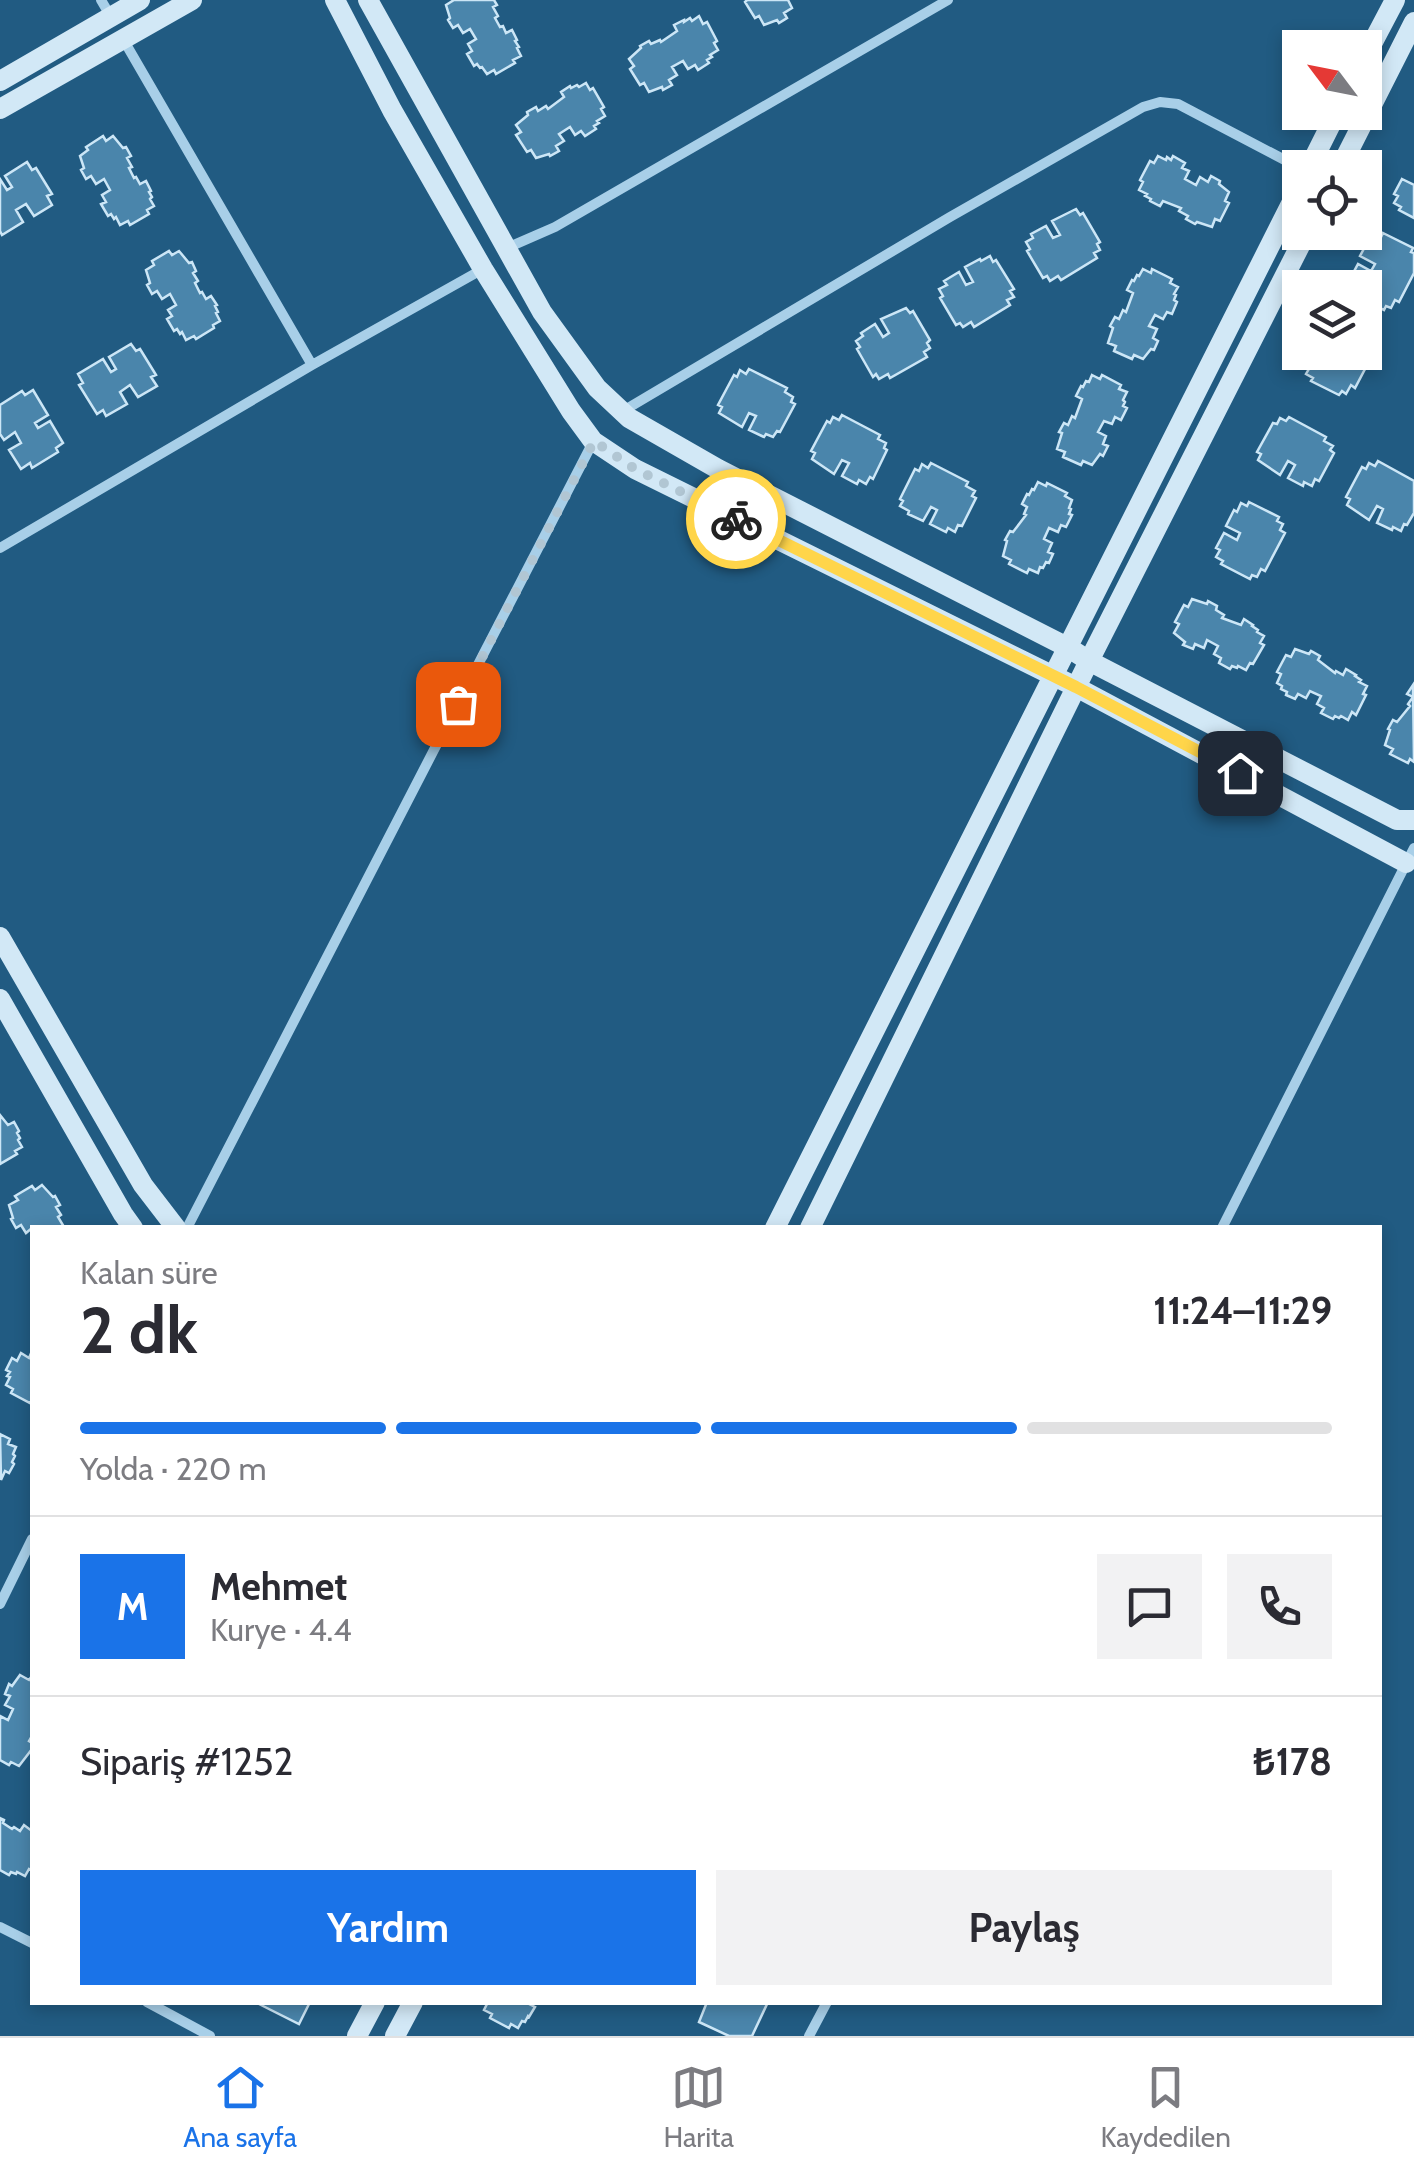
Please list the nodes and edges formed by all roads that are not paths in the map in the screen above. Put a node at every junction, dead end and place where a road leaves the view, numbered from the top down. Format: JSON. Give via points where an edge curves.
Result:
{"nodes":[{"id":1,"x":140,"y":0,"type":"edge"},
{"id":2,"x":192,"y":0,"type":"edge"},
{"id":3,"x":335,"y":0,"type":"edge"},
{"id":4,"x":368,"y":0,"type":"edge"},
{"id":5,"x":948,"y":0,"type":"edge"},
{"id":6,"x":1394,"y":0,"type":"edge"},
{"id":7,"x":106,"y":8,"type":"edge"},
{"id":8,"x":1414,"y":22,"type":"edge"},
{"id":9,"x":1379,"y":30,"type":"edge"},
{"id":10,"x":123,"y":39,"type":"junction"},
{"id":11,"x":0,"y":81,"type":"edge"},
{"id":12,"x":0,"y":110,"type":"edge"},
{"id":13,"x":1349,"y":150,"type":"edge"},
{"id":14,"x":1282,"y":159,"type":"edge"},
{"id":15,"x":1282,"y":222,"type":"edge"},
{"id":16,"x":506,"y":248,"type":"junction"},
{"id":17,"x":1298,"y":250,"type":"edge"},
{"id":18,"x":483,"y":269,"type":"junction"},
{"id":19,"x":312,"y":364,"type":"junction"},
{"id":20,"x":622,"y":412,"type":"junction"},
{"id":21,"x":594,"y":441,"type":"junction"},
{"id":22,"x":0,"y":548,"type":"edge"},
{"id":23,"x":1069,"y":648,"type":"junction"},
{"id":24,"x":1089,"y":661,"type":"junction"},
{"id":25,"x":1054,"y":677,"type":"junction"},
{"id":26,"x":1076,"y":687,"type":"junction"},
{"id":27,"x":1414,"y":820,"type":"edge"},
{"id":28,"x":1410,"y":855,"type":"edge"},
{"id":29,"x":0,"y":937,"type":"edge"},
{"id":30,"x":0,"y":1001,"type":"edge"},
{"id":31,"x":131,"y":1225,"type":"edge"},
{"id":32,"x":174,"y":1225,"type":"edge"},
{"id":33,"x":189,"y":1225,"type":"edge"},
{"id":34,"x":777,"y":1225,"type":"edge"},
{"id":35,"x":811,"y":1225,"type":"edge"},
{"id":36,"x":1224,"y":1225,"type":"edge"},
{"id":37,"x":30,"y":1542,"type":"edge"},
{"id":38,"x":0,"y":1604,"type":"edge"},
{"id":39,"x":0,"y":1927,"type":"edge"},
{"id":40,"x":30,"y":1942,"type":"edge"},
{"id":41,"x":152,"y":2005,"type":"edge"},
{"id":42,"x":373,"y":2005,"type":"edge"},
{"id":43,"x":410,"y":2005,"type":"edge"},
{"id":44,"x":824,"y":2005,"type":"edge"},
{"id":45,"x":210,"y":2036,"type":"edge"},
{"id":46,"x":357,"y":2036,"type":"edge"},
{"id":47,"x":395,"y":2036,"type":"edge"},
{"id":48,"x":809,"y":2036,"type":"edge"}],
"edges":[{"from":1,"to":7,"type":"main road"},
{"from":2,"to":10,"type":"main road"},
{"from":3,"to":18,"type":"main road"},
{"from":4,"to":16,"type":"main road"},
{"from":5,"to":16,"type":"street","via":[[554,227]]},
{"from":6,"to":9,"type":"main road"},
{"from":7,"to":11,"type":"main road"},
{"from":8,"to":13,"type":"main road"},
{"from":10,"to":12,"type":"main road"},
{"from":10,"to":19,"type":"street"},
{"from":14,"to":20,"type":"street","via":[[1178,104],[1142,107]]},
{"from":15,"to":23,"type":"main road"},
{"from":16,"to":20,"type":"main road","via":[[542,312]]},
{"from":17,"to":24,"type":"main road"},
{"from":18,"to":19,"type":"street"},
{"from":18,"to":21,"type":"main road"},
{"from":19,"to":22,"type":"street"},
{"from":20,"to":23,"type":"main road","via":[[718,469]]},
{"from":21,"to":25,"type":"main road","via":[[635,469]]},
{"from":21,"to":33,"type":"street"},
{"from":23,"to":24,"type":"main road"},
{"from":23,"to":25,"type":"main road"},
{"from":24,"to":26,"type":"main road"},
{"from":24,"to":27,"type":"main road","via":[[1397,820]]},
{"from":25,"to":26,"type":"main road"},
{"from":25,"to":34,"type":"main road"},
{"from":26,"to":28,"type":"main road"},
{"from":26,"to":35,"type":"main road"},
{"from":28,"to":36,"type":"street"},
{"from":29,"to":32,"type":"main road"},
{"from":30,"to":31,"type":"main road"},
{"from":37,"to":38,"type":"street"},
{"from":39,"to":40,"type":"street"},
{"from":41,"to":45,"type":"street"},
{"from":42,"to":46,"type":"main road"},
{"from":43,"to":47,"type":"main road"},
{"from":44,"to":48,"type":"street"}]}
